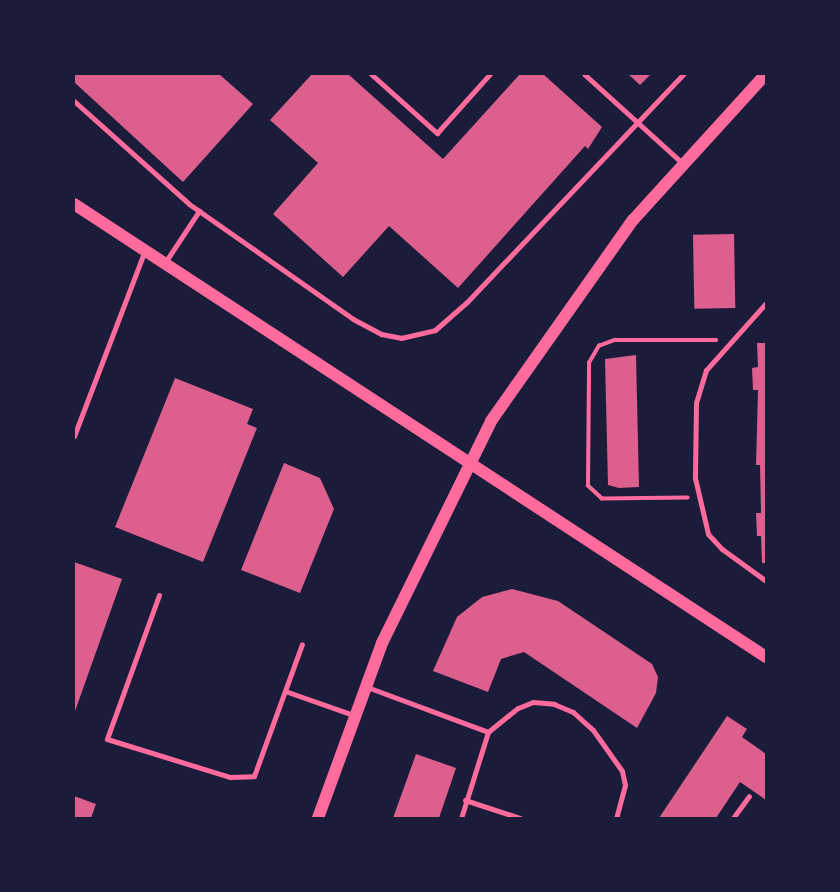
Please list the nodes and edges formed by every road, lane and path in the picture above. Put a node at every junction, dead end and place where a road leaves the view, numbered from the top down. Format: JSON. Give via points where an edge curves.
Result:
{"nodes":[{"id":1,"x":371,"y":74,"type":"edge"},
{"id":2,"x":490,"y":74,"type":"edge"},
{"id":3,"x":584,"y":74,"type":"edge"},
{"id":4,"x":683,"y":74,"type":"edge"},
{"id":5,"x":766,"y":74,"type":"edge"},
{"id":6,"x":74,"y":101,"type":"edge"},
{"id":7,"x":638,"y":121,"type":"junction"},
{"id":8,"x":682,"y":163,"type":"junction"},
{"id":9,"x":74,"y":204,"type":"edge"},
{"id":10,"x":199,"y":211,"type":"junction"},
{"id":11,"x":144,"y":251,"type":"junction"},
{"id":12,"x":164,"y":264,"type":"junction"},
{"id":13,"x":766,"y":303,"type":"edge"},
{"id":14,"x":734,"y":341,"type":"junction"},
{"id":15,"x":74,"y":436,"type":"edge"},
{"id":16,"x":469,"y":462,"type":"junction"},
{"id":17,"x":697,"y":498,"type":"junction"},
{"id":18,"x":766,"y":581,"type":"edge"},
{"id":19,"x":159,"y":595,"type":"dead end"},
{"id":20,"x":302,"y":644,"type":"dead end"},
{"id":21,"x":766,"y":657,"type":"edge"},
{"id":22,"x":365,"y":687,"type":"junction"},
{"id":23,"x":285,"y":691,"type":"junction"},
{"id":24,"x":353,"y":715,"type":"junction"},
{"id":25,"x":488,"y":732,"type":"junction"},
{"id":26,"x":749,"y":796,"type":"dead end"},
{"id":27,"x":465,"y":800,"type":"junction"},
{"id":28,"x":318,"y":818,"type":"edge"},
{"id":29,"x":461,"y":818,"type":"edge"},
{"id":30,"x":520,"y":818,"type":"edge"},
{"id":31,"x":616,"y":818,"type":"edge"},
{"id":32,"x":733,"y":818,"type":"edge"}],
"edges":[{"from":1,"to":2,"type":"lane","via":[[437,133]]},
{"from":3,"to":7,"type":"lane"},
{"from":4,"to":7,"type":"lane"},
{"from":5,"to":8,"type":"street"},
{"from":6,"to":10,"type":"lane"},
{"from":7,"to":8,"type":"lane"},
{"from":7,"to":10,"type":"lane","via":[[467,302],[435,330],[418,336],[381,334],[353,319]]},
{"from":8,"to":16,"type":"street","via":[[633,220],[536,351]]},
{"from":9,"to":11,"type":"street"},
{"from":10,"to":12,"type":"lane"},
{"from":11,"to":12,"type":"street"},
{"from":11,"to":15,"type":"lane"},
{"from":12,"to":16,"type":"street"},
{"from":13,"to":14,"type":"lane"},
{"from":14,"to":17,"type":"lane","via":[[706,370],[696,403]]},
{"from":14,"to":17,"type":"path","via":[[615,340],[599,346],[589,363],[588,486],[602,499]]},
{"from":16,"to":21,"type":"street"},
{"from":16,"to":22,"type":"street","via":[[425,548]]},
{"from":17,"to":18,"type":"lane","via":[[708,534]]},
{"from":19,"to":23,"type":"lane","via":[[107,739],[247,778],[254,776]]},
{"from":20,"to":23,"type":"lane"},
{"from":22,"to":24,"type":"street"},
{"from":22,"to":25,"type":"lane"},
{"from":23,"to":24,"type":"lane"},
{"from":24,"to":28,"type":"street"},
{"from":25,"to":27,"type":"lane"},
{"from":25,"to":31,"type":"lane","via":[[533,702],[573,712],[593,730],[622,771],[625,785]]},
{"from":26,"to":32,"type":"lane"},
{"from":27,"to":29,"type":"lane"},
{"from":27,"to":30,"type":"lane"}]}
